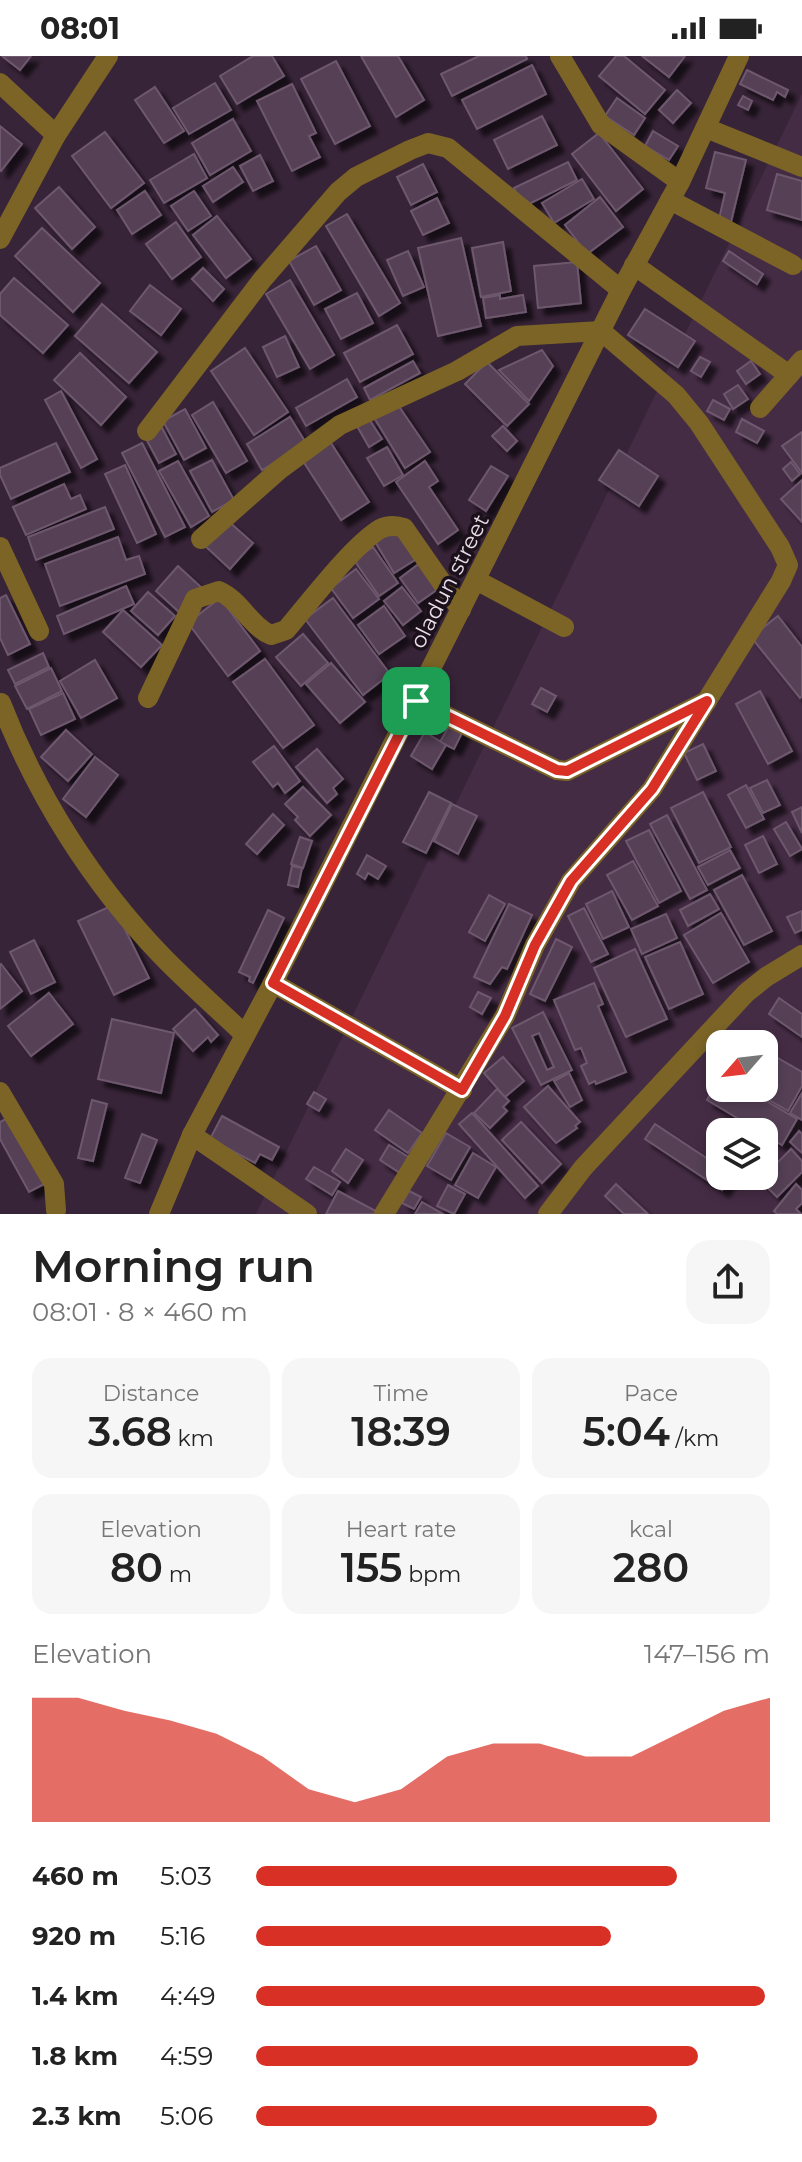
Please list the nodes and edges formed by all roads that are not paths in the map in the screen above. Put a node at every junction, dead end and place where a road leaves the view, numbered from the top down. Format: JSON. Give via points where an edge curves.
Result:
{"nodes":[{"id":1,"x":108,"y":56,"type":"edge"},
{"id":2,"x":560,"y":56,"type":"edge"},
{"id":3,"x":739,"y":56,"type":"edge"},
{"id":4,"x":0,"y":83,"type":"edge"},
{"id":5,"x":706,"y":128,"type":"junction"},
{"id":6,"x":56,"y":135,"type":"junction"},
{"id":7,"x":802,"y":167,"type":"edge"},
{"id":8,"x":675,"y":191,"type":"junction"},
{"id":9,"x":0,"y":239,"type":"edge"},
{"id":10,"x":634,"y":265,"type":"junction"},
{"id":11,"x":793,"y":265,"type":"dead end"},
{"id":12,"x":621,"y":290,"type":"junction"},
{"id":13,"x":601,"y":331,"type":"junction"},
{"id":14,"x":796,"y":368,"type":"edge"},
{"id":15,"x":760,"y":408,"type":"dead end"},
{"id":16,"x":147,"y":431,"type":"dead end"},
{"id":17,"x":201,"y":539,"type":"dead end"},
{"id":18,"x":0,"y":547,"type":"edge"},
{"id":19,"x":6,"y":576,"type":"edge"},
{"id":20,"x":476,"y":580,"type":"junction"},
{"id":21,"x":461,"y":610,"type":"junction"},
{"id":22,"x":564,"y":627,"type":"dead end"},
{"id":23,"x":39,"y":631,"type":"dead end"},
{"id":24,"x":148,"y":698,"type":"dead end"},
{"id":25,"x":416,"y":701,"type":"junction"},
{"id":26,"x":707,"y":701,"type":"junction"},
{"id":27,"x":1,"y":703,"type":"edge"},
{"id":28,"x":802,"y":955,"type":"edge"},
{"id":29,"x":273,"y":983,"type":"junction"},
{"id":30,"x":245,"y":1035,"type":"junction"},
{"id":31,"x":462,"y":1090,"type":"junction"},
{"id":32,"x":0,"y":1092,"type":"edge"},
{"id":33,"x":192,"y":1135,"type":"junction"},
{"id":34,"x":56,"y":1210,"type":"dead end"},
{"id":35,"x":159,"y":1214,"type":"edge"},
{"id":36,"x":307,"y":1214,"type":"edge"},
{"id":37,"x":384,"y":1214,"type":"edge"},
{"id":38,"x":548,"y":1214,"type":"edge"}],
"edges":[{"from":1,"to":6,"type":"street"},
{"from":2,"to":8,"type":"street","via":[[601,125]]},
{"from":3,"to":5,"type":"street","name":"oladun street"},
{"from":4,"to":6,"type":"street"},
{"from":5,"to":7,"type":"street"},
{"from":5,"to":8,"type":"street","name":"oladun street"},
{"from":6,"to":9,"type":"street"},
{"from":8,"to":10,"type":"street","name":"oladun street"},
{"from":8,"to":11,"type":"street"},
{"from":10,"to":12,"type":"street","name":"oladun street"},
{"from":10,"to":14,"type":"street"},
{"from":12,"to":13,"type":"street","name":"oladun street"},
{"from":12,"to":16,"type":"street","via":[[448,148],[428,143],[356,177],[338,192],[262,280]]},
{"from":13,"to":17,"type":"street","via":[[517,336],[457,371],[340,425]]},
{"from":13,"to":20,"type":"street","name":"oladun street"},
{"from":13,"to":26,"type":"street","via":[[676,395],[699,423],[788,565]]},
{"from":14,"to":15,"type":"street"},
{"from":18,"to":19,"type":"street"},
{"from":19,"to":23,"type":"street"},
{"from":20,"to":21,"type":"street","name":"oladun street"},
{"from":20,"to":22,"type":"street"},
{"from":21,"to":24,"type":"street","via":[[404,528],[383,527],[286,630],[271,635],[259,629],[231,596],[219,591],[195,599]]},
{"from":21,"to":25,"type":"street","name":"oladun street"},
{"from":25,"to":26,"type":"street","via":[[567,771]]},
{"from":25,"to":29,"type":"street","name":"oladun street"},
{"from":26,"to":31,"type":"street","via":[[652,789],[571,881]]},
{"from":27,"to":30,"type":"street","via":[[20,751],[77,851],[160,954]]},
{"from":28,"to":38,"type":"street","via":[[746,993],[583,1168]]},
{"from":29,"to":30,"type":"street","name":"oladun street"},
{"from":29,"to":31,"type":"street"},
{"from":30,"to":33,"type":"street","name":"oladun street"},
{"from":31,"to":37,"type":"street"},
{"from":32,"to":34,"type":"street","via":[[54,1184]]},
{"from":33,"to":35,"type":"street","name":"oladun street"},
{"from":33,"to":36,"type":"street"}]}
